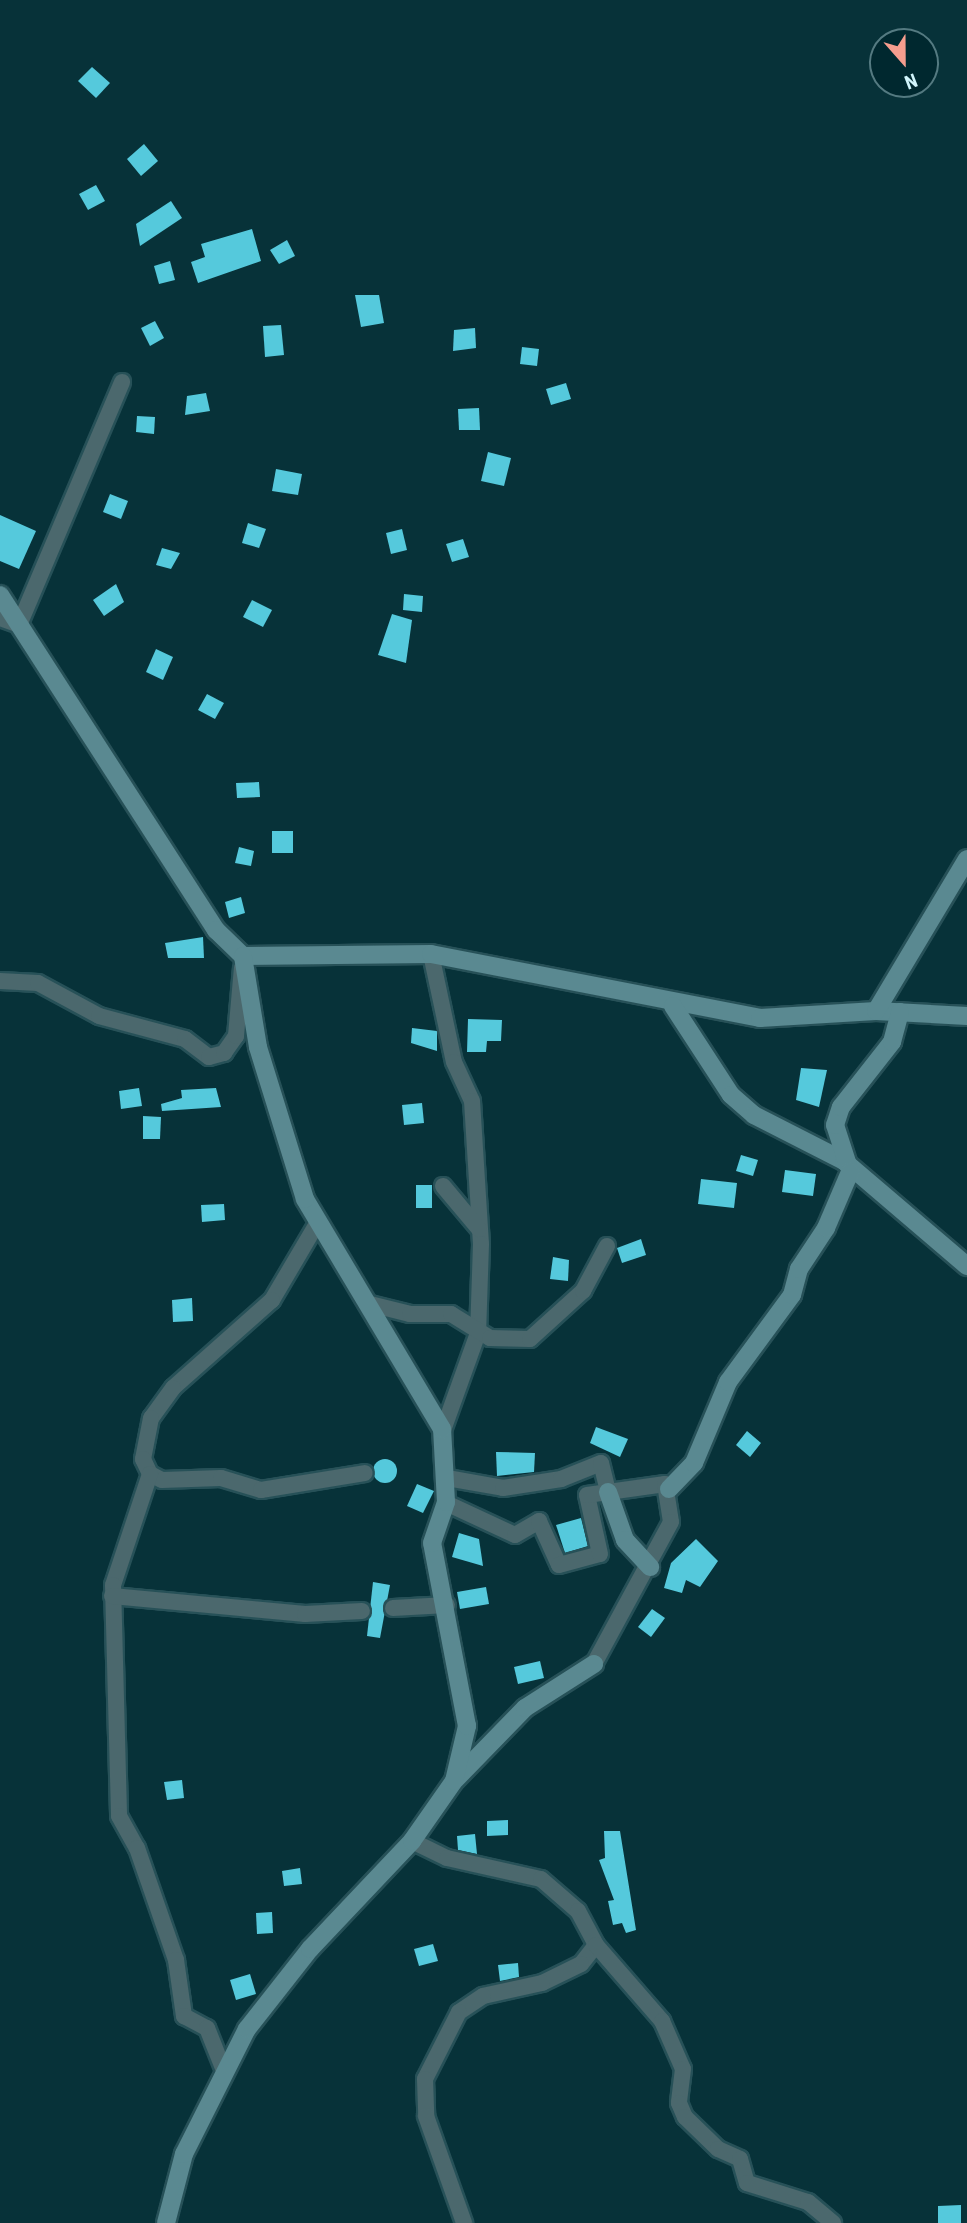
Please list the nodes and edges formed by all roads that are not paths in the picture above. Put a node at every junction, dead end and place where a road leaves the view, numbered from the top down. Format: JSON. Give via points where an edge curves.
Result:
{"nodes":[{"id":1,"x":122,"y":382,"type":"dead end"},
{"id":2,"x":0,"y":595,"type":"edge"},
{"id":3,"x":0,"y":618,"type":"edge"},
{"id":4,"x":19,"y":625,"type":"junction"},
{"id":5,"x":967,"y":859,"type":"edge"},
{"id":6,"x":431,"y":954,"type":"junction"},
{"id":7,"x":243,"y":956,"type":"junction"},
{"id":8,"x":0,"y":981,"type":"edge"},
{"id":9,"x":673,"y":1006,"type":"junction"},
{"id":10,"x":876,"y":1010,"type":"junction"},
{"id":11,"x":900,"y":1012,"type":"junction"},
{"id":12,"x":967,"y":1016,"type":"edge"},
{"id":13,"x":849,"y":1170,"type":"junction"},
{"id":14,"x":443,"y":1186,"type":"dead end"},
{"id":15,"x":318,"y":1222,"type":"junction"},
{"id":16,"x":480,"y":1231,"type":"junction"},
{"id":17,"x":607,"y":1246,"type":"dead end"},
{"id":18,"x":967,"y":1266,"type":"edge"},
{"id":19,"x":366,"y":1303,"type":"junction"},
{"id":20,"x":478,"y":1333,"type":"junction"},
{"id":21,"x":442,"y":1433,"type":"junction"},
{"id":22,"x":365,"y":1473,"type":"dead end"},
{"id":23,"x":150,"y":1474,"type":"junction"},
{"id":24,"x":447,"y":1478,"type":"junction"},
{"id":25,"x":669,"y":1489,"type":"junction"},
{"id":26,"x":608,"y":1492,"type":"junction"},
{"id":27,"x":446,"y":1503,"type":"junction"},
{"id":28,"x":650,"y":1567,"type":"junction"},
{"id":29,"x":112,"y":1596,"type":"junction"},
{"id":30,"x":447,"y":1605,"type":"junction"},
{"id":31,"x":393,"y":1608,"type":"dead end"},
{"id":32,"x":362,"y":1611,"type":"dead end"},
{"id":33,"x":594,"y":1664,"type":"joint"},
{"id":34,"x":454,"y":1781,"type":"junction"},
{"id":35,"x":412,"y":1841,"type":"junction"},
{"id":36,"x":596,"y":1945,"type":"junction"},
{"id":37,"x":223,"y":2068,"type":"junction"},
{"id":38,"x":166,"y":2223,"type":"edge"},
{"id":39,"x":464,"y":2223,"type":"edge"},
{"id":40,"x":833,"y":2223,"type":"edge"}],
"edges":[{"from":1,"to":4,"type":"street"},
{"from":2,"to":4,"type":"street"},
{"from":3,"to":4,"type":"street"},
{"from":4,"to":7,"type":"street","via":[[216,930]]},
{"from":5,"to":10,"type":"street"},
{"from":6,"to":7,"type":"street"},
{"from":6,"to":9,"type":"street"},
{"from":6,"to":16,"type":"street","via":[[454,1062],[472,1101]]},
{"from":7,"to":8,"type":"street","via":[[236,1036],[224,1053],[209,1057],[185,1039],[99,1016],[38,983]]},
{"from":7,"to":15,"type":"street","via":[[258,1047],[305,1199]]},
{"from":9,"to":10,"type":"street","via":[[760,1018]]},
{"from":9,"to":13,"type":"street","via":[[731,1095],[754,1115],[808,1138]]},
{"from":10,"to":11,"type":"street"},
{"from":11,"to":12,"type":"street"},
{"from":11,"to":13,"type":"street","via":[[892,1042],[841,1107],[835,1125]]},
{"from":13,"to":18,"type":"street"},
{"from":13,"to":25,"type":"street","via":[[826,1228],[799,1269],[792,1295],[728,1382],[694,1463]]},
{"from":14,"to":16,"type":"street"},
{"from":15,"to":19,"type":"street"},
{"from":15,"to":23,"type":"street","via":[[272,1300],[207,1354],[151,1418],[143,1459]]},
{"from":16,"to":20,"type":"street"},
{"from":17,"to":20,"type":"street","via":[[583,1291],[530,1339]]},
{"from":19,"to":20,"type":"street","via":[[410,1314],[452,1314]]},
{"from":19,"to":21,"type":"street"},
{"from":20,"to":21,"type":"street"},
{"from":21,"to":24,"type":"street"},
{"from":22,"to":23,"type":"street","via":[[299,1481],[286,1490],[221,1478],[172,1482]]},
{"from":23,"to":29,"type":"street","via":[[118,1561]]},
{"from":24,"to":26,"type":"street","via":[[503,1488],[561,1479],[601,1462]]},
{"from":24,"to":27,"type":"street"},
{"from":25,"to":26,"type":"street","via":[[664,1484]]},
{"from":25,"to":28,"type":"street","via":[[671,1522]]},
{"from":26,"to":27,"type":"street","via":[[587,1495],[600,1554],[559,1565],[539,1521],[515,1535]]},
{"from":26,"to":28,"type":"street","via":[[625,1540]]},
{"from":27,"to":30,"type":"street","via":[[432,1543]]},
{"from":28,"to":33,"type":"street"},
{"from":29,"to":32,"type":"street","via":[[305,1614]]},
{"from":29,"to":37,"type":"street","via":[[119,1816],[137,1848],[176,1961],[184,2016],[207,2028]]},
{"from":30,"to":31,"type":"street"},
{"from":30,"to":34,"type":"street","via":[[467,1700]]},
{"from":33,"to":34,"type":"street","via":[[525,1708]]},
{"from":34,"to":35,"type":"street"},
{"from":35,"to":36,"type":"street","via":[[447,1858],[541,1879],[578,1911]]},
{"from":35,"to":37,"type":"street","via":[[310,1949]]},
{"from":36,"to":39,"type":"street","via":[[581,1964],[542,1983],[483,1996],[459,2012],[425,2079],[426,2116]]},
{"from":36,"to":40,"type":"street","via":[[662,2021],[682,2069],[679,2103],[685,2117],[718,2149],[740,2159],[747,2183],[808,2202]]},
{"from":37,"to":38,"type":"street","via":[[184,2154]]}]}
